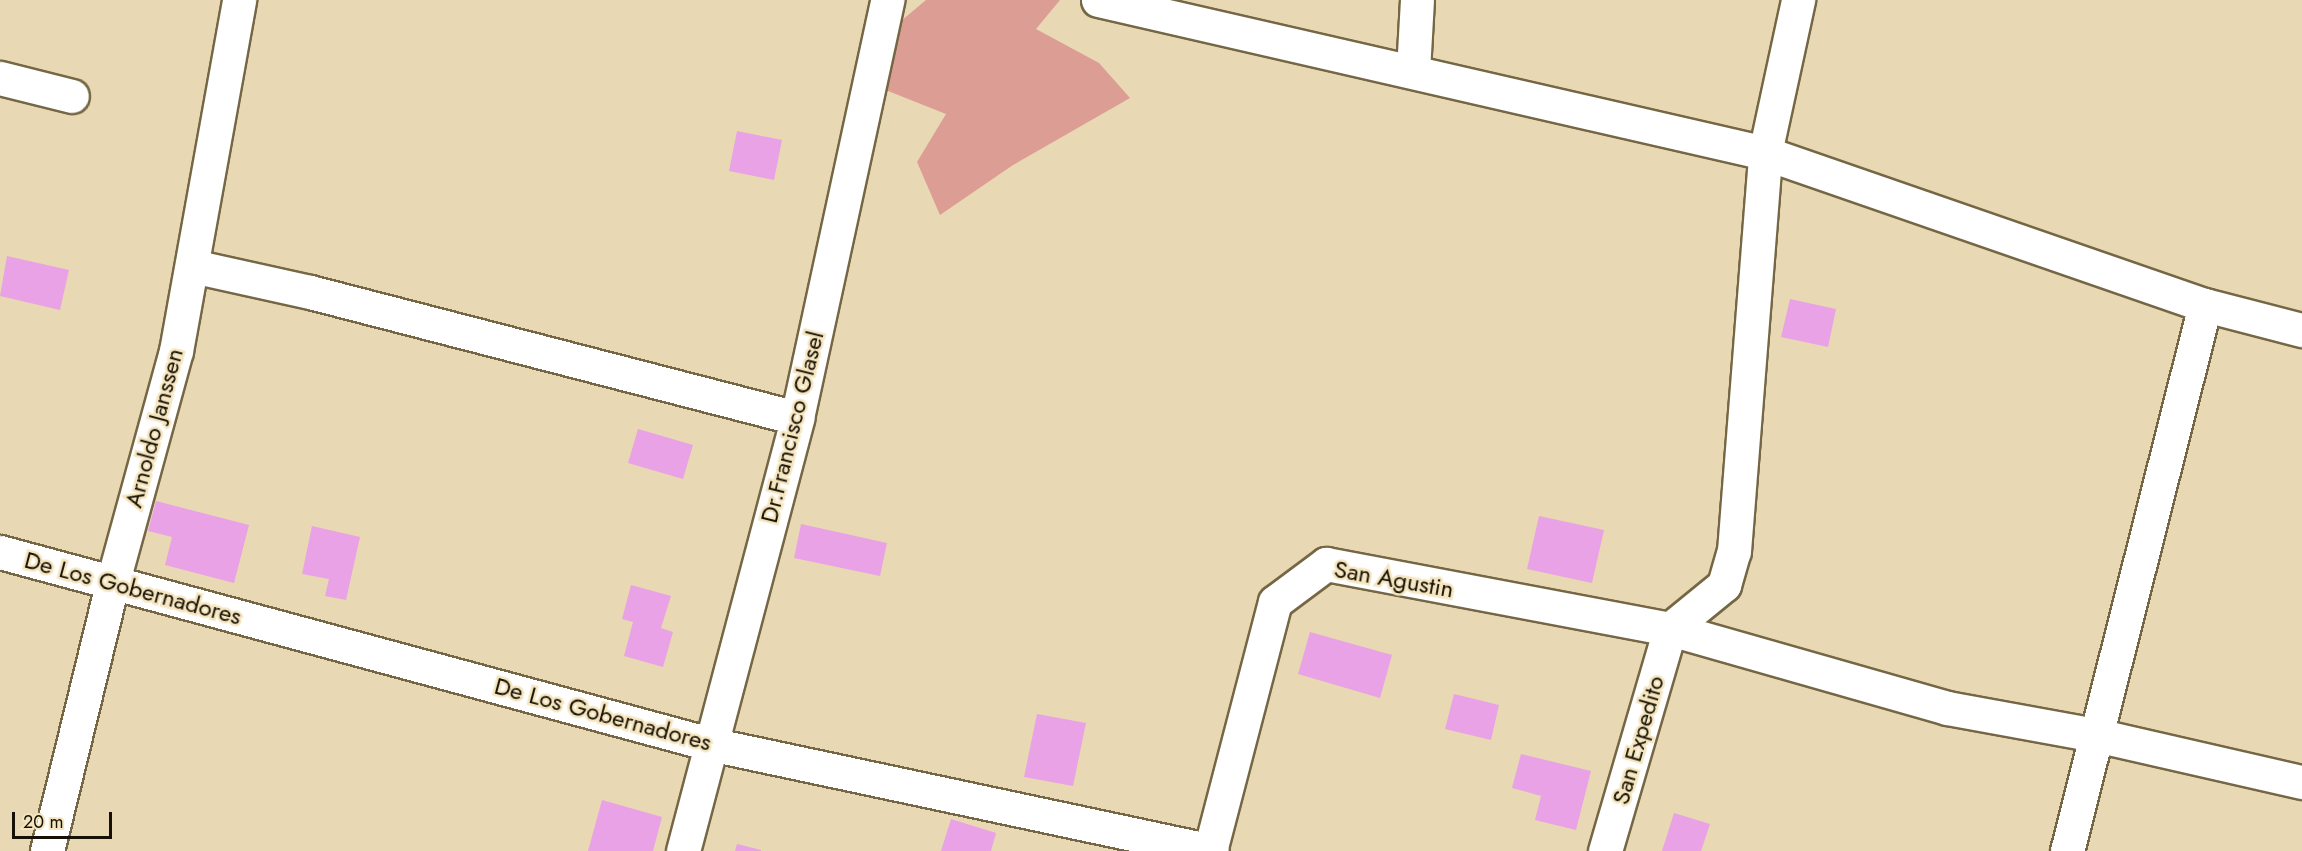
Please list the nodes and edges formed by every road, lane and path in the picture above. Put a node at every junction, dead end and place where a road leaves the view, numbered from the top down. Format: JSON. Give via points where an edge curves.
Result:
{"nodes":[{"id":1,"x":239,"y":0,"type":"edge"},
{"id":2,"x":887,"y":0,"type":"edge"},
{"id":3,"x":1098,"y":0,"type":"edge"},
{"id":4,"x":1417,"y":0,"type":"edge"},
{"id":5,"x":1798,"y":0,"type":"edge"},
{"id":6,"x":1413,"y":71,"type":"junction"},
{"id":7,"x":0,"y":78,"type":"edge"},
{"id":8,"x":72,"y":96,"type":"dead end"},
{"id":9,"x":1765,"y":153,"type":"junction"},
{"id":10,"x":192,"y":266,"type":"junction"},
{"id":11,"x":2205,"y":305,"type":"junction"},
{"id":12,"x":2302,"y":330,"type":"edge"},
{"id":13,"x":797,"y":418,"type":"junction"},
{"id":14,"x":0,"y":552,"type":"edge"},
{"id":15,"x":113,"y":581,"type":"junction"},
{"id":16,"x":1670,"y":629,"type":"junction"},
{"id":17,"x":2096,"y":735,"type":"junction"},
{"id":18,"x":710,"y":744,"type":"junction"},
{"id":19,"x":2302,"y":782,"type":"edge"},
{"id":20,"x":47,"y":851,"type":"edge"},
{"id":21,"x":683,"y":851,"type":"edge"},
{"id":22,"x":1210,"y":851,"type":"edge"},
{"id":23,"x":1605,"y":851,"type":"edge"},
{"id":24,"x":2067,"y":851,"type":"edge"}],
"edges":[{"from":1,"to":10,"type":"street","name":"Arnoldo Janssen"},
{"from":2,"to":13,"type":"street","name":"Dr.Francisco Glasel"},
{"from":3,"to":6,"type":"street"},
{"from":4,"to":6,"type":"street"},
{"from":5,"to":9,"type":"street"},
{"from":6,"to":9,"type":"street"},
{"from":7,"to":8,"type":"street"},
{"from":9,"to":11,"type":"street"},
{"from":9,"to":16,"type":"street","via":[[1734,551],[1724,585]]},
{"from":10,"to":13,"type":"street","via":[[310,292]]},
{"from":10,"to":15,"type":"street","name":"Arnoldo Janssen","via":[[176,351]]},
{"from":11,"to":12,"type":"street"},
{"from":11,"to":17,"type":"street"},
{"from":13,"to":18,"type":"street","name":"Dr.Francisco Glasel"},
{"from":14,"to":15,"type":"street","name":"De Los Gobernadores"},
{"from":15,"to":18,"type":"street","name":"De Los Gobernadores"},
{"from":15,"to":20,"type":"street","name":"Arnoldo Janssen"},
{"from":16,"to":17,"type":"street","name":"San Agustin","via":[[1947,708]]},
{"from":16,"to":22,"type":"street","name":"San Agustin","via":[[1326,564],[1275,602]]},
{"from":16,"to":23,"type":"street","name":"San Expedito"},
{"from":17,"to":19,"type":"street","name":"San Agustin"},
{"from":17,"to":24,"type":"street"},
{"from":18,"to":21,"type":"street","name":"Dr.Francisco Glasel"},
{"from":18,"to":22,"type":"street","name":"De Los Gobernadores"}]}
